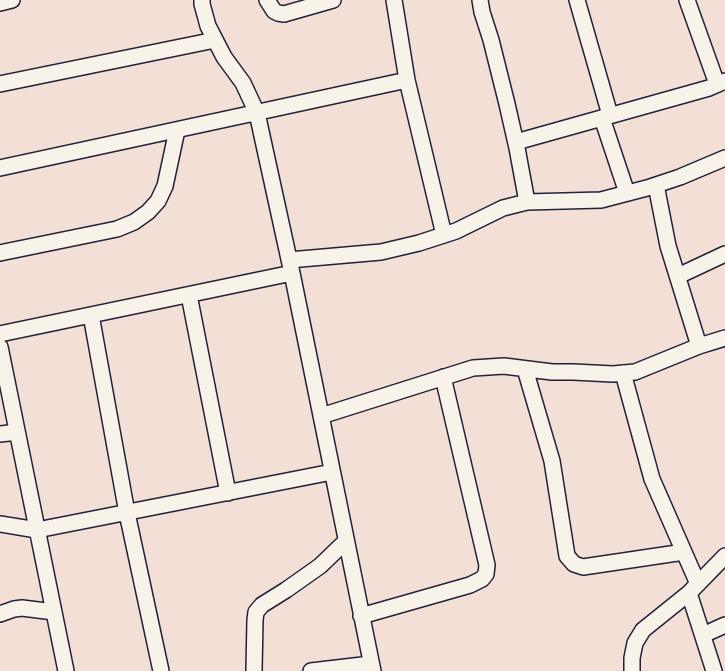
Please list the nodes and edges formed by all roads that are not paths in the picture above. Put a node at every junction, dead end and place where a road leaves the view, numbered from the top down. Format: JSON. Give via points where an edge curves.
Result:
{"nodes":[{"id":1,"x":12,"y":0,"type":"edge"},
{"id":2,"x":202,"y":0,"type":"edge"},
{"id":3,"x":267,"y":0,"type":"edge"},
{"id":4,"x":333,"y":0,"type":"edge"},
{"id":5,"x":394,"y":0,"type":"edge"},
{"id":6,"x":480,"y":0,"type":"edge"},
{"id":7,"x":577,"y":0,"type":"edge"},
{"id":8,"x":687,"y":0,"type":"edge"},
{"id":9,"x":0,"y":3,"type":"edge"},
{"id":10,"x":215,"y":40,"type":"junction"},
{"id":11,"x":407,"y":80,"type":"junction"},
{"id":12,"x":721,"y":83,"type":"edge"},
{"id":13,"x":0,"y":84,"type":"edge"},
{"id":14,"x":257,"y":113,"type":"junction"},
{"id":15,"x":606,"y":117,"type":"junction"},
{"id":16,"x":177,"y":130,"type":"junction"},
{"id":17,"x":516,"y":142,"type":"junction"},
{"id":18,"x":725,"y":158,"type":"edge"},
{"id":19,"x":0,"y":168,"type":"edge"},
{"id":20,"x":656,"y":185,"type":"junction"},
{"id":21,"x":627,"y":193,"type":"junction"},
{"id":22,"x":527,"y":202,"type":"junction"},
{"id":23,"x":444,"y":235,"type":"junction"},
{"id":24,"x":0,"y":253,"type":"edge"},
{"id":25,"x":725,"y":254,"type":"edge"},
{"id":26,"x":290,"y":266,"type":"junction"},
{"id":27,"x":678,"y":276,"type":"junction"},
{"id":28,"x":190,"y":295,"type":"junction"},
{"id":29,"x":92,"y":315,"type":"junction"},
{"id":30,"x":0,"y":334,"type":"edge"},
{"id":31,"x":725,"y":338,"type":"edge"},
{"id":32,"x":699,"y":346,"type":"junction"},
{"id":33,"x":0,"y":347,"type":"edge"},
{"id":34,"x":525,"y":369,"type":"junction"},
{"id":35,"x":623,"y":373,"type":"junction"},
{"id":36,"x":443,"y":377,"type":"junction"},
{"id":37,"x":321,"y":416,"type":"junction"},
{"id":38,"x":17,"y":432,"type":"junction"},
{"id":39,"x":0,"y":434,"type":"edge"},
{"id":40,"x":332,"y":472,"type":"junction"},
{"id":41,"x":228,"y":493,"type":"junction"},
{"id":42,"x":127,"y":512,"type":"junction"},
{"id":43,"x":0,"y":524,"type":"edge"},
{"id":44,"x":37,"y":530,"type":"junction"},
{"id":45,"x":346,"y":542,"type":"junction"},
{"id":46,"x":684,"y":552,"type":"junction"},
{"id":47,"x":725,"y":556,"type":"edge"},
{"id":48,"x":693,"y":588,"type":"junction"},
{"id":49,"x":54,"y":612,"type":"junction"},
{"id":50,"x":0,"y":614,"type":"edge"},
{"id":51,"x":361,"y":616,"type":"junction"},
{"id":52,"x":725,"y":625,"type":"edge"},
{"id":53,"x":702,"y":635,"type":"junction"},
{"id":54,"x":372,"y":667,"type":"edge"},
{"id":55,"x":66,"y":671,"type":"edge"},
{"id":56,"x":161,"y":671,"type":"edge"},
{"id":57,"x":254,"y":671,"type":"edge"},
{"id":58,"x":311,"y":671,"type":"edge"},
{"id":59,"x":632,"y":671,"type":"edge"},
{"id":60,"x":714,"y":671,"type":"edge"}],
"edges":[{"from":1,"to":9,"type":"street"},
{"from":2,"to":10,"type":"street","via":[[208,26]]},
{"from":3,"to":4,"type":"street","via":[[278,14]]},
{"from":5,"to":11,"type":"street"},
{"from":6,"to":17,"type":"street"},
{"from":7,"to":15,"type":"street"},
{"from":8,"to":12,"type":"street"},
{"from":10,"to":13,"type":"street"},
{"from":10,"to":14,"type":"street","via":[[243,83]]},
{"from":11,"to":14,"type":"street"},
{"from":11,"to":23,"type":"street"},
{"from":12,"to":15,"type":"street"},
{"from":14,"to":16,"type":"street"},
{"from":14,"to":26,"type":"street"},
{"from":15,"to":17,"type":"street"},
{"from":15,"to":21,"type":"street"},
{"from":16,"to":19,"type":"street"},
{"from":16,"to":24,"type":"street","via":[[165,186],[158,201],[134,222],[116,229]]},
{"from":17,"to":22,"type":"street"},
{"from":18,"to":20,"type":"street"},
{"from":20,"to":21,"type":"street"},
{"from":20,"to":27,"type":"street","via":[[668,246]]},
{"from":21,"to":22,"type":"street","via":[[601,200]]},
{"from":22,"to":23,"type":"street","via":[[503,208]]},
{"from":23,"to":26,"type":"street","via":[[382,252]]},
{"from":25,"to":27,"type":"street"},
{"from":26,"to":28,"type":"street"},
{"from":26,"to":37,"type":"street"},
{"from":27,"to":32,"type":"street"},
{"from":28,"to":29,"type":"street"},
{"from":28,"to":41,"type":"street"},
{"from":29,"to":30,"type":"street"},
{"from":29,"to":42,"type":"street"},
{"from":31,"to":32,"type":"street"},
{"from":32,"to":35,"type":"street","via":[[635,372]]},
{"from":33,"to":38,"type":"street"},
{"from":34,"to":35,"type":"street"},
{"from":34,"to":36,"type":"street","via":[[504,366],[473,368]]},
{"from":34,"to":46,"type":"street","via":[[552,461],[568,556],[574,564],[583,567]]},
{"from":35,"to":46,"type":"street","via":[[652,479]]},
{"from":36,"to":37,"type":"street"},
{"from":36,"to":51,"type":"street","via":[[487,565],[486,574],[470,585]]},
{"from":37,"to":40,"type":"street"},
{"from":38,"to":39,"type":"street"},
{"from":38,"to":44,"type":"street"},
{"from":40,"to":41,"type":"street"},
{"from":40,"to":45,"type":"street"},
{"from":41,"to":42,"type":"street"},
{"from":42,"to":44,"type":"street"},
{"from":42,"to":56,"type":"street"},
{"from":43,"to":44,"type":"street"},
{"from":44,"to":49,"type":"street"},
{"from":45,"to":51,"type":"street"},
{"from":45,"to":57,"type":"street","via":[[320,566],[262,605],[256,612]]},
{"from":46,"to":48,"type":"street"},
{"from":47,"to":48,"type":"street"},
{"from":48,"to":53,"type":"street"},
{"from":48,"to":59,"type":"street","via":[[643,630],[634,644]]},
{"from":49,"to":50,"type":"street","via":[[22,608]]},
{"from":49,"to":55,"type":"street"},
{"from":51,"to":54,"type":"street"},
{"from":52,"to":53,"type":"street"},
{"from":53,"to":60,"type":"street"},
{"from":54,"to":58,"type":"street"}]}
